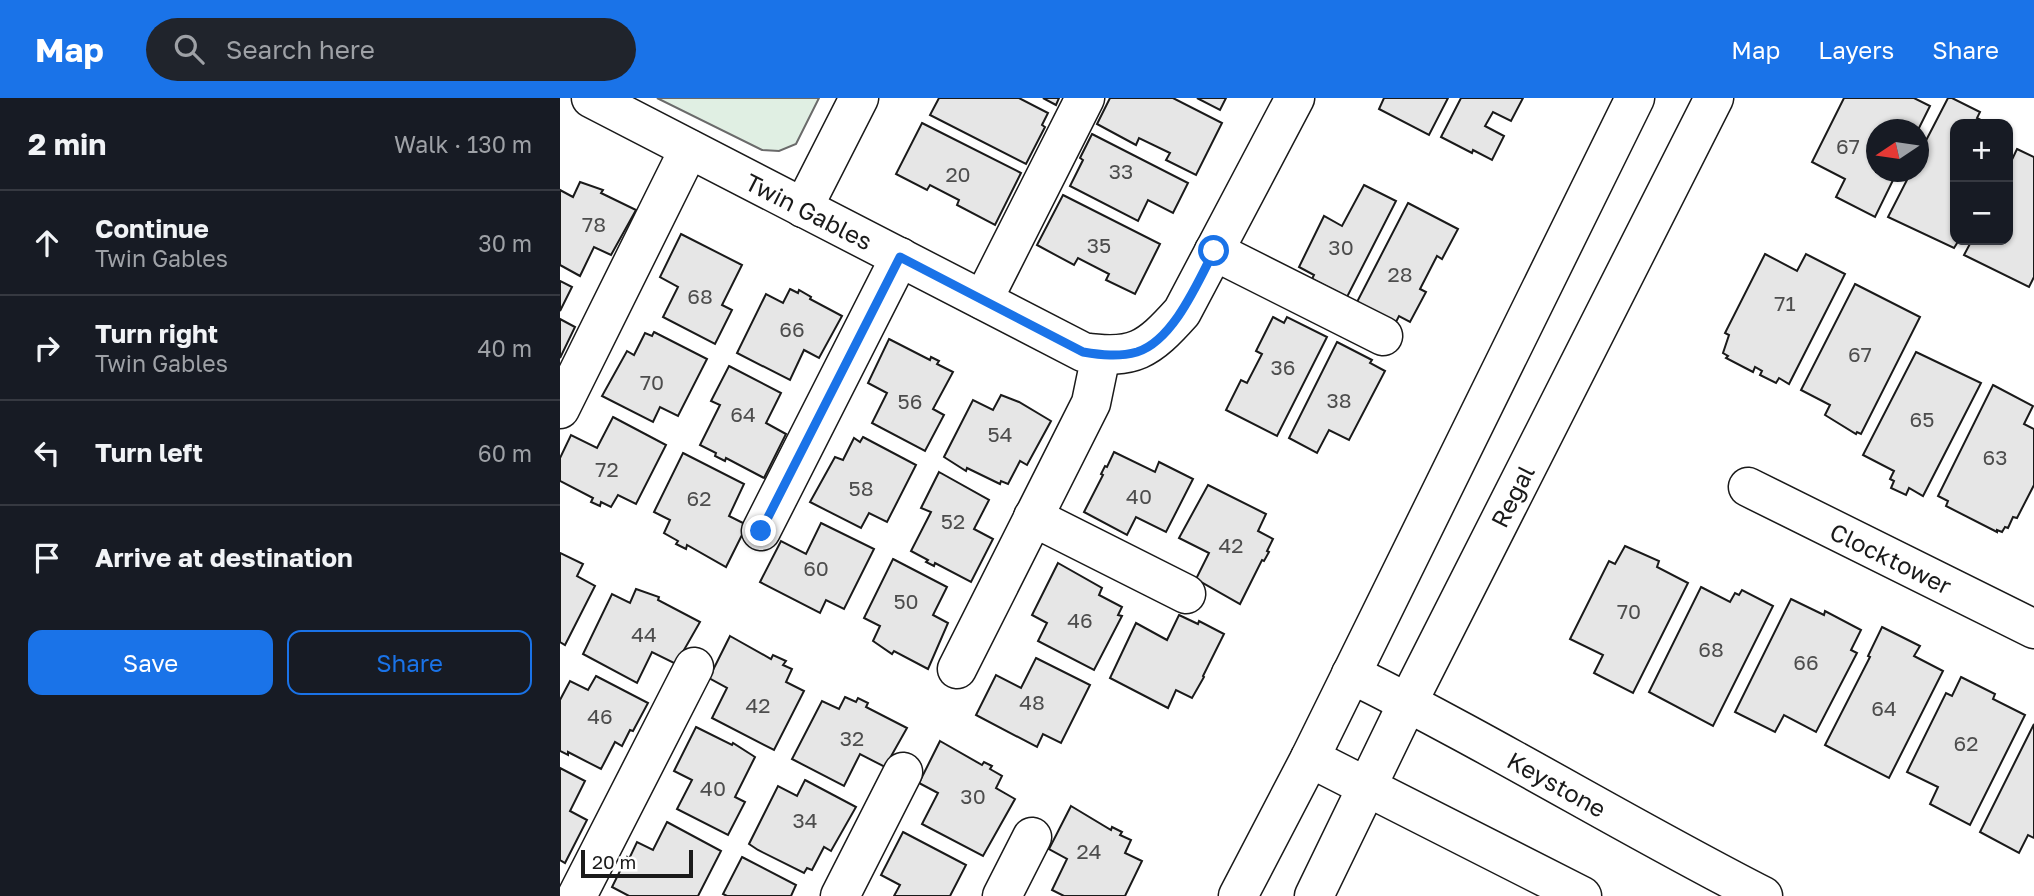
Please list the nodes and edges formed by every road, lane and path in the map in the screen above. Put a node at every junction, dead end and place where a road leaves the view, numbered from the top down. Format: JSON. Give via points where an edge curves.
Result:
{"nodes":[{"id":1,"x":591,"y":98,"type":"edge"},
{"id":2,"x":859,"y":98,"type":"edge"},
{"id":3,"x":1085,"y":98,"type":"edge"},
{"id":4,"x":1296,"y":98,"type":"edge"},
{"id":5,"x":1635,"y":98,"type":"edge"},
{"id":6,"x":1714,"y":98,"type":"edge"},
{"id":7,"x":689,"y":149,"type":"junction"},
{"id":8,"x":803,"y":208,"type":"junction"},
{"id":9,"x":1214,"y":251,"type":"junction"},
{"id":10,"x":900,"y":257,"type":"junction"},
{"id":11,"x":983,"y":300,"type":"junction"},
{"id":12,"x":1383,"y":336,"type":"dead end"},
{"id":13,"x":1101,"y":355,"type":"junction"},
{"id":14,"x":560,"y":409,"type":"edge"},
{"id":15,"x":1748,"y":487,"type":"dead end"},
{"id":16,"x":1033,"y":517,"type":"junction"},
{"id":17,"x":761,"y":531,"type":"dead end"},
{"id":18,"x":1186,"y":594,"type":"dead end"},
{"id":19,"x":2034,"y":629,"type":"edge"},
{"id":20,"x":694,"y":667,"type":"dead end"},
{"id":21,"x":957,"y":669,"type":"dead end"},
{"id":22,"x":1351,"y":674,"type":"junction"},
{"id":23,"x":1408,"y":702,"type":"junction"},
{"id":24,"x":1310,"y":758,"type":"junction"},
{"id":25,"x":903,"y":772,"type":"dead end"},
{"id":26,"x":1368,"y":788,"type":"junction"},
{"id":27,"x":1032,"y":837,"type":"dead end"},
{"id":28,"x":577,"y":896,"type":"edge"},
{"id":29,"x":840,"y":896,"type":"edge"},
{"id":30,"x":1002,"y":896,"type":"edge"},
{"id":31,"x":1238,"y":896,"type":"edge"},
{"id":32,"x":1314,"y":896,"type":"edge"},
{"id":33,"x":1582,"y":896,"type":"edge"},
{"id":34,"x":1763,"y":896,"type":"edge"}],
"edges":[{"from":1,"to":7,"type":"street","name":"Twin Gables"},
{"from":2,"to":8,"type":"street"},
{"from":3,"to":11,"type":"street"},
{"from":4,"to":9,"type":"street","name":"Twin Gables"},
{"from":5,"to":22,"type":"street"},
{"from":6,"to":23,"type":"street","name":"Regal"},
{"from":7,"to":8,"type":"street","name":"Twin Gables"},
{"from":7,"to":14,"type":"street"},
{"from":8,"to":10,"type":"street","name":"Twin Gables"},
{"from":9,"to":12,"type":"street"},
{"from":9,"to":13,"type":"street","name":"Twin Gables","via":[[1182,312],[1161,336],[1139,352]]},
{"from":10,"to":11,"type":"street","name":"Twin Gables"},
{"from":10,"to":17,"type":"street"},
{"from":11,"to":13,"type":"street","name":"Twin Gables","via":[[1083,352]]},
{"from":13,"to":16,"type":"street","via":[[1091,403]]},
{"from":15,"to":19,"type":"street","name":"Clocktower"},
{"from":16,"to":18,"type":"street"},
{"from":16,"to":21,"type":"street"},
{"from":20,"to":28,"type":"street"},
{"from":22,"to":23,"type":"street","name":"Keystone"},
{"from":22,"to":24,"type":"street"},
{"from":23,"to":26,"type":"street","name":"Regal"},
{"from":23,"to":34,"type":"street","name":"Keystone"},
{"from":24,"to":26,"type":"street"},
{"from":24,"to":31,"type":"street"},
{"from":25,"to":29,"type":"street"},
{"from":26,"to":32,"type":"street","name":"Regal"},
{"from":26,"to":33,"type":"street"},
{"from":27,"to":30,"type":"street"}]}
